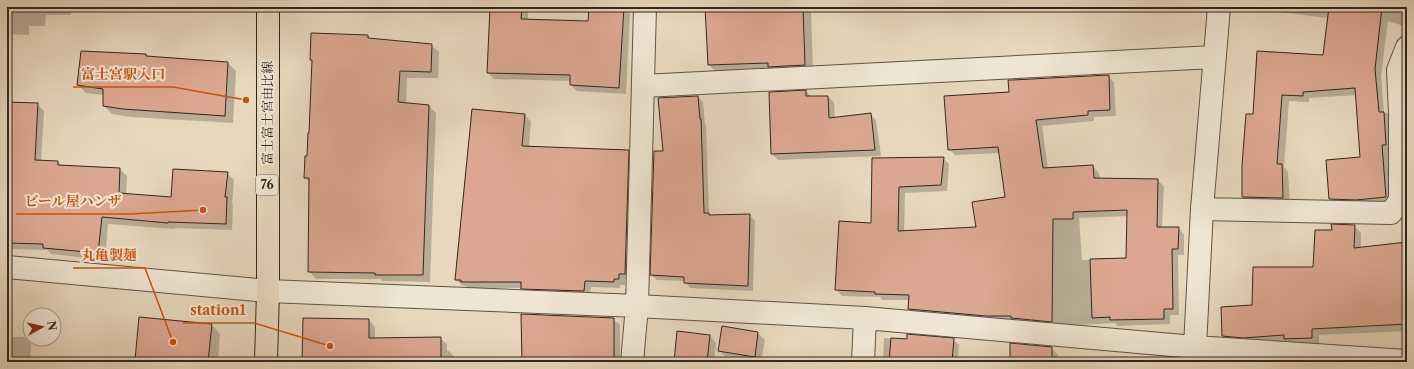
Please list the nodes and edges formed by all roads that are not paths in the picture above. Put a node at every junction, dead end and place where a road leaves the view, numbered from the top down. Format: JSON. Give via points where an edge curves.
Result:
{"nodes":[{"id":1,"x":268,"y":7,"type":"edge"},
{"id":2,"x":645,"y":7,"type":"edge"},
{"id":3,"x":1219,"y":7,"type":"edge"},
{"id":4,"x":1407,"y":47,"type":"edge"},
{"id":5,"x":1214,"y":57,"type":"junction"},
{"id":6,"x":643,"y":86,"type":"junction"},
{"id":7,"x":1404,"y":114,"type":"edge"},
{"id":8,"x":1202,"y":209,"type":"junction"},
{"id":9,"x":7,"y":267,"type":"edge"},
{"id":10,"x":268,"y":291,"type":"junction"},
{"id":11,"x":638,"y":306,"type":"junction"},
{"id":12,"x":865,"y":318,"type":"junction"},
{"id":13,"x":1196,"y":354,"type":"edge"},
{"id":14,"x":1407,"y":361,"type":"edge"},
{"id":15,"x":266,"y":362,"type":"edge"},
{"id":16,"x":632,"y":362,"type":"edge"},
{"id":17,"x":863,"y":362,"type":"edge"}],
"edges":[{"from":1,"to":10,"type":"main road","name":"富士富士宮由比線","number":"76"},
{"from":2,"to":6,"type":"street"},
{"from":3,"to":5,"type":"street"},
{"from":4,"to":7,"type":"street","via":[[1398,70]]},
{"from":5,"to":6,"type":"street"},
{"from":5,"to":8,"type":"street"},
{"from":6,"to":11,"type":"street"},
{"from":7,"to":8,"type":"street","via":[[1400,200],[1392,214]]},
{"from":8,"to":13,"type":"street"},
{"from":9,"to":10,"type":"street"},
{"from":10,"to":11,"type":"street"},
{"from":10,"to":15,"type":"main road","name":"富士富士宮由比線","number":"76"},
{"from":11,"to":12,"type":"street"},
{"from":11,"to":16,"type":"street"},
{"from":12,"to":13,"type":"street"},
{"from":12,"to":17,"type":"street"},
{"from":13,"to":14,"type":"street"}]}
